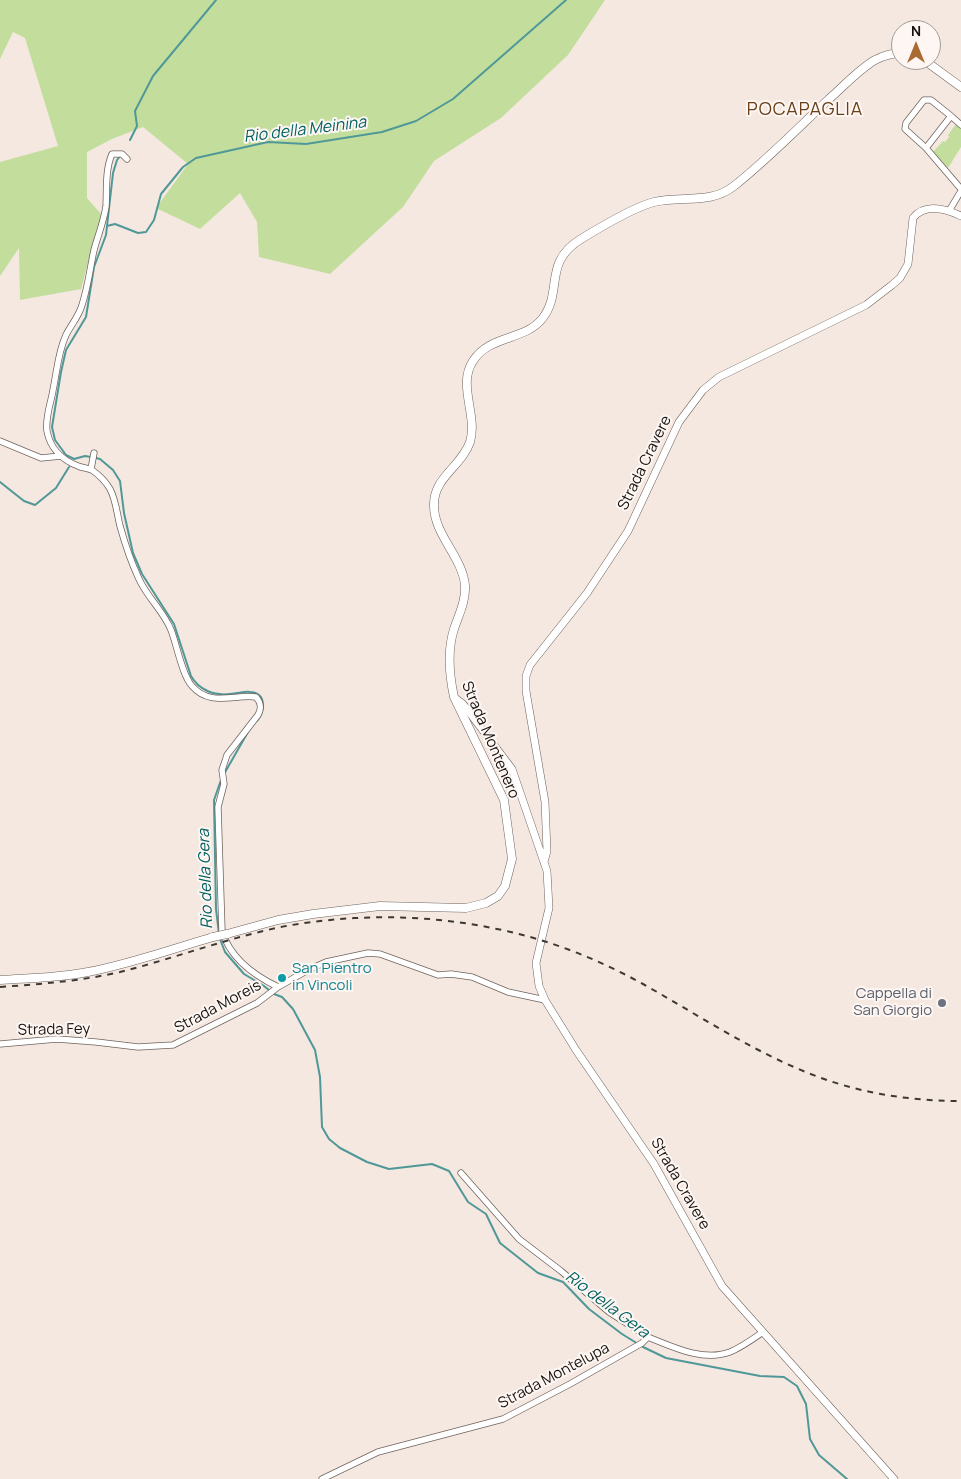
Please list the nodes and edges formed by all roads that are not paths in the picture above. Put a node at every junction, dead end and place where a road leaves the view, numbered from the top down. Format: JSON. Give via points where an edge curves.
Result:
{"nodes":[{"id":1,"x":891,"y":54,"type":"edge"},
{"id":2,"x":938,"y":70,"type":"edge"},
{"id":3,"x":961,"y":87,"type":"edge"},
{"id":4,"x":951,"y":116,"type":"junction"},
{"id":5,"x":961,"y":125,"type":"edge"},
{"id":6,"x":926,"y":148,"type":"junction"},
{"id":7,"x":127,"y":159,"type":"dead end"},
{"id":8,"x":961,"y":190,"type":"edge"},
{"id":9,"x":950,"y":211,"type":"junction"},
{"id":10,"x":961,"y":216,"type":"edge"},
{"id":11,"x":0,"y":441,"type":"edge"},
{"id":12,"x":94,"y":453,"type":"dead end"},
{"id":13,"x":61,"y":456,"type":"junction"},
{"id":14,"x":91,"y":469,"type":"junction"},
{"id":15,"x":454,"y":697,"type":"junction"},
{"id":16,"x":544,"y":862,"type":"junction"},
{"id":17,"x":0,"y":980,"type":"edge"},
{"id":18,"x":274,"y":990,"type":"junction"},
{"id":19,"x":545,"y":1000,"type":"junction"},
{"id":20,"x":0,"y":1044,"type":"edge"},
{"id":21,"x":138,"y":1047,"type":"joint"},
{"id":22,"x":461,"y":1173,"type":"dead end"},
{"id":23,"x":764,"y":1332,"type":"junction"},
{"id":24,"x":648,"y":1337,"type":"junction"},
{"id":25,"x":322,"y":1479,"type":"edge"},
{"id":26,"x":894,"y":1479,"type":"edge"}],
"edges":[{"from":1,"to":15,"type":"main road","name":"Strada Montenero","via":[[862,69],[729,190],[710,197],[666,200],[642,206],[570,246],[557,267],[552,298],[543,318],[523,333],[491,344],[474,359],[467,381],[470,440],[462,456],[439,484],[433,506],[465,582],[464,601],[453,631],[449,659]]},
{"from":2,"to":3,"type":"main road"},
{"from":4,"to":5,"type":"street"},
{"from":4,"to":6,"type":"street"},
{"from":4,"to":6,"type":"street","via":[[926,99],[906,123],[908,133]]},
{"from":6,"to":8,"type":"street"},
{"from":7,"to":13,"type":"street","via":[[122,154],[112,154],[108,162],[106,207],[82,308],[66,336],[56,366],[47,429],[54,449]]},
{"from":8,"to":9,"type":"street"},
{"from":9,"to":10,"type":"street","name":"Strada Cravere"},
{"from":9,"to":16,"type":"street","name":"Strada Cravere","via":[[925,209],[913,218],[908,264],[892,285],[866,305],[719,377],[703,390],[679,422],[628,531],[587,593],[530,665],[526,676],[545,802],[547,851]]},
{"from":11,"to":13,"type":"street","via":[[41,458]]},
{"from":12,"to":14,"type":"street"},
{"from":13,"to":14,"type":"street"},
{"from":14,"to":18,"type":"street","name":"Strada Moreis","via":[[111,491],[139,579],[170,627],[192,686],[213,698],[247,696],[256,697],[260,702],[261,710],[227,755],[223,766],[218,807],[222,931],[228,947],[239,960]]},
{"from":15,"to":16,"type":"street","name":"Strada Cravere","via":[[463,704],[512,769]]},
{"from":15,"to":17,"type":"main road","name":"Strada Montenero","bridge":true,"via":[[504,800],[512,859],[505,886],[498,896],[466,908],[380,906],[313,914],[213,937],[120,965],[86,972]]},
{"from":16,"to":19,"type":"street","name":"Strada Cravere","via":[[549,908],[536,963],[539,986]]},
{"from":18,"to":19,"type":"street","name":"Strada Moreis","via":[[326,962],[368,953],[380,954],[438,975],[472,977],[508,992]]},
{"from":18,"to":21,"type":"street","name":"Strada Moreis","via":[[226,1020],[173,1045]]},
{"from":19,"to":23,"type":"street","name":"Strada Cravere","via":[[654,1164],[722,1286]]},
{"from":20,"to":21,"type":"street","name":"Strada Fey","via":[[57,1039]]},
{"from":22,"to":24,"type":"street","via":[[519,1239],[609,1312]]},
{"from":23,"to":24,"type":"street","via":[[721,1355],[682,1351]]},
{"from":23,"to":26,"type":"street","name":"Strada Cravere"},
{"from":24,"to":25,"type":"street","name":"Strada Montelupa","via":[[570,1384],[503,1418],[378,1452]]}]}
